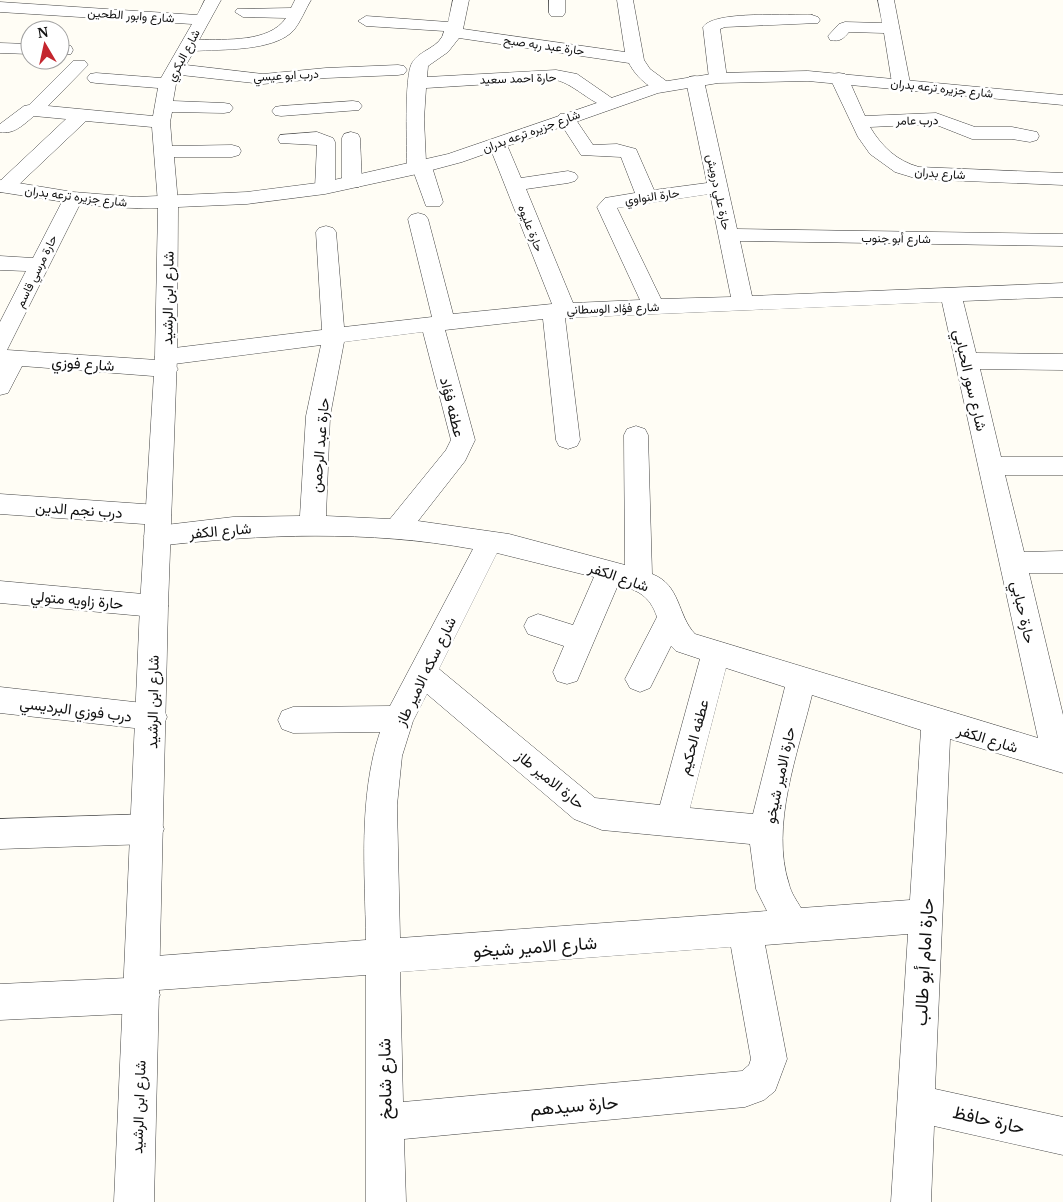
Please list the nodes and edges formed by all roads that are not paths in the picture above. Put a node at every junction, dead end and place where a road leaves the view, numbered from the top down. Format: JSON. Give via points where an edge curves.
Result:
{"nodes":[{"id":1,"x":126,"y":0,"type":"edge"},
{"id":2,"x":213,"y":0,"type":"edge"},
{"id":3,"x":461,"y":0,"type":"edge"},
{"id":4,"x":625,"y":0,"type":"edge"},
{"id":5,"x":886,"y":0,"type":"edge"},
{"id":6,"x":46,"y":5,"type":"edge"},
{"id":7,"x":0,"y":7,"type":"edge"},
{"id":8,"x":299,"y":7,"type":"edge"},
{"id":9,"x":243,"y":12,"type":"dead end"},
{"id":10,"x":116,"y":14,"type":"junction"},
{"id":11,"x":202,"y":20,"type":"junction"},
{"id":12,"x":812,"y":20,"type":"dead end"},
{"id":13,"x":891,"y":28,"type":"junction"},
{"id":14,"x":454,"y":29,"type":"junction"},
{"id":15,"x":359,"y":36,"type":"dead end"},
{"id":16,"x":836,"y":36,"type":"dead end"},
{"id":17,"x":188,"y":46,"type":"junction"},
{"id":18,"x":0,"y":48,"type":"edge"},
{"id":19,"x":20,"y":49,"type":"edge"},
{"id":20,"x":636,"y":59,"type":"junction"},
{"id":21,"x":79,"y":65,"type":"dead end"},
{"id":22,"x":398,"y":70,"type":"dead end"},
{"id":23,"x":362,"y":72,"type":"junction"},
{"id":24,"x":171,"y":76,"type":"junction"},
{"id":25,"x":96,"y":78,"type":"dead end"},
{"id":26,"x":718,"y":78,"type":"junction"},
{"id":27,"x":839,"y":78,"type":"junction"},
{"id":28,"x":695,"y":81,"type":"junction"},
{"id":29,"x":418,"y":83,"type":"junction"},
{"id":30,"x":901,"y":83,"type":"junction"},
{"id":31,"x":664,"y":86,"type":"junction"},
{"id":32,"x":1063,"y":100,"type":"edge"},
{"id":33,"x":610,"y":103,"type":"junction"},
{"id":34,"x":224,"y":108,"type":"dead end"},
{"id":35,"x":31,"y":110,"type":"junction"},
{"id":36,"x":281,"y":111,"type":"dead end"},
{"id":37,"x":81,"y":114,"type":"junction"},
{"id":38,"x":162,"y":114,"type":"junction"},
{"id":39,"x":566,"y":118,"type":"junction"},
{"id":40,"x":860,"y":122,"type":"junction"},
{"id":41,"x":6,"y":128,"type":"dead end"},
{"id":42,"x":1030,"y":136,"type":"dead end"},
{"id":43,"x":352,"y":138,"type":"dead end"},
{"id":44,"x":287,"y":139,"type":"dead end"},
{"id":45,"x":498,"y":144,"type":"junction"},
{"id":46,"x":232,"y":151,"type":"dead end"},
{"id":47,"x":162,"y":152,"type":"junction"},
{"id":48,"x":420,"y":168,"type":"junction"},
{"id":49,"x":568,"y":177,"type":"dead end"},
{"id":50,"x":1063,"y":179,"type":"edge"},
{"id":51,"x":352,"y":183,"type":"junction"},
{"id":52,"x":514,"y":185,"type":"junction"},
{"id":53,"x":2,"y":186,"type":"edge"},
{"id":54,"x":718,"y":187,"type":"junction"},
{"id":55,"x":326,"y":188,"type":"junction"},
{"id":56,"x":647,"y":197,"type":"junction"},
{"id":57,"x":73,"y":198,"type":"junction"},
{"id":58,"x":432,"y":202,"type":"dead end"},
{"id":59,"x":168,"y":203,"type":"junction"},
{"id":60,"x":418,"y":219,"type":"dead end"},
{"id":61,"x":326,"y":232,"type":"dead end"},
{"id":62,"x":729,"y":236,"type":"junction"},
{"id":63,"x":1063,"y":240,"type":"edge"},
{"id":64,"x":0,"y":263,"type":"edge"},
{"id":65,"x":39,"y":265,"type":"junction"},
{"id":66,"x":1063,"y":290,"type":"edge"},
{"id":67,"x":951,"y":294,"type":"junction"},
{"id":68,"x":744,"y":303,"type":"junction"},
{"id":69,"x":654,"y":307,"type":"junction"},
{"id":70,"x":559,"y":311,"type":"junction"},
{"id":71,"x":438,"y":323,"type":"junction"},
{"id":72,"x":334,"y":337,"type":"junction"},
{"id":73,"x":5,"y":353,"type":"edge"},
{"id":74,"x":966,"y":361,"type":"junction"},
{"id":75,"x":1063,"y":362,"type":"edge"},
{"id":76,"x":166,"y":363,"type":"junction"},
{"id":77,"x":0,"y":387,"type":"edge"},
{"id":78,"x":636,"y":436,"type":"dead end"},
{"id":79,"x":568,"y":440,"type":"dead end"},
{"id":80,"x":990,"y":466,"type":"junction"},
{"id":81,"x":1063,"y":466,"type":"edge"},
{"id":82,"x":0,"y":504,"type":"edge"},
{"id":83,"x":158,"y":525,"type":"junction"},
{"id":84,"x":313,"y":525,"type":"junction"},
{"id":85,"x":396,"y":529,"type":"junction"},
{"id":86,"x":490,"y":541,"type":"junction"},
{"id":87,"x":1063,"y":562,"type":"edge"},
{"id":88,"x":1013,"y":563,"type":"junction"},
{"id":89,"x":610,"y":572,"type":"junction"},
{"id":90,"x":639,"y":582,"type":"junction"},
{"id":91,"x":0,"y":592,"type":"edge"},
{"id":92,"x":154,"y":606,"type":"junction"},
{"id":93,"x":670,"y":619,"type":"junction"},
{"id":94,"x":538,"y":626,"type":"dead end"},
{"id":95,"x":581,"y":639,"type":"junction"},
{"id":96,"x":716,"y":653,"type":"junction"},
{"id":97,"x":422,"y":672,"type":"junction"},
{"id":98,"x":567,"y":672,"type":"dead end"},
{"id":99,"x":640,"y":679,"type":"dead end"},
{"id":100,"x":801,"y":679,"type":"junction"},
{"id":101,"x":0,"y":700,"type":"edge"},
{"id":102,"x":152,"y":717,"type":"junction"},
{"id":103,"x":399,"y":719,"type":"junction"},
{"id":104,"x":293,"y":720,"type":"dead end"},
{"id":105,"x":936,"y":722,"type":"junction"},
{"id":106,"x":1060,"y":759,"type":"edge"},
{"id":107,"x":671,"y":822,"type":"junction"},
{"id":108,"x":148,"y":829,"type":"junction"},
{"id":109,"x":767,"y":830,"type":"junction"},
{"id":110,"x":0,"y":834,"type":"edge"},
{"id":111,"x":926,"y":916,"type":"junction"},
{"id":112,"x":792,"y":926,"type":"junction"},
{"id":113,"x":745,"y":930,"type":"junction"},
{"id":114,"x":383,"y":957,"type":"junction"},
{"id":115,"x":143,"y":985,"type":"junction"},
{"id":116,"x":0,"y":1002,"type":"edge"},
{"id":117,"x":916,"y":1102,"type":"junction"},
{"id":118,"x":385,"y":1122,"type":"junction"},
{"id":119,"x":1063,"y":1136,"type":"edge"},
{"id":120,"x":134,"y":1202,"type":"edge"},
{"id":121,"x":386,"y":1202,"type":"edge"},
{"id":122,"x":910,"y":1202,"type":"edge"}],
"edges":[{"from":1,"to":10,"type":"street"},
{"from":2,"to":11,"type":"street","name":"شارع البكري"},
{"from":3,"to":14,"type":"street"},
{"from":4,"to":20,"type":"street"},
{"from":5,"to":13,"type":"street"},
{"from":6,"to":7,"type":"street","name":"شارع وابور الطحين"},
{"from":6,"to":10,"type":"street","name":"شارع وابور الطحين"},
{"from":8,"to":9,"type":"street"},
{"from":8,"to":17,"type":"street","via":[[289,26],[273,37]]},
{"from":10,"to":11,"type":"street","name":"شارع وابور الطحين"},
{"from":11,"to":17,"type":"street","name":"شارع البكري"},
{"from":12,"to":26,"type":"street","via":[[743,15],[711,27]]},
{"from":13,"to":16,"type":"street","via":[[845,27]]},
{"from":13,"to":30,"type":"street"},
{"from":14,"to":15,"type":"street","name":"حارة عبد ربه صبح","via":[[370,14]]},
{"from":14,"to":20,"type":"street","name":"حارة عبد ربه صبح"},
{"from":14,"to":29,"type":"street","via":[[445,45],[419,65]]},
{"from":17,"to":24,"type":"street","name":"شارع البكري"},
{"from":18,"to":19,"type":"street"},
{"from":20,"to":31,"type":"street","via":[[649,77]]},
{"from":21,"to":35,"type":"street"},
{"from":22,"to":23,"type":"street","name":"درب ابو عيسي"},
{"from":23,"to":24,"type":"street","name":"درب ابو عيسي","via":[[264,79]]},
{"from":23,"to":36,"type":"street","via":[[352,110]]},
{"from":24,"to":25,"type":"street","name":"درب ابو عيسي"},
{"from":24,"to":38,"type":"street","name":"شارع البكري"},
{"from":26,"to":27,"type":"street","name":"شارع جزيره ترعه بدران","via":[[778,75]]},
{"from":26,"to":28,"type":"street","name":"شارع جزيره ترعه بدران"},
{"from":27,"to":30,"type":"street","name":"شارع جزيره ترعه بدران"},
{"from":27,"to":40,"type":"street","name":"شارع بدران"},
{"from":28,"to":31,"type":"street","name":"شارع جزيره ترعه بدران"},
{"from":28,"to":54,"type":"street","name":"حارة علي درويش"},
{"from":29,"to":33,"type":"street","name":"حارة احمد سعيد","via":[[556,75],[571,78]]},
{"from":29,"to":48,"type":"street","via":[[415,119]]},
{"from":30,"to":32,"type":"street","name":"شارع جزيره ترعه بدران"},
{"from":31,"to":33,"type":"street","name":"شارع جزيره ترعه بدران"},
{"from":33,"to":39,"type":"street","name":"شارع جزيره ترعه بدران"},
{"from":34,"to":38,"type":"street"},
{"from":35,"to":37,"type":"street"},
{"from":35,"to":41,"type":"street"},
{"from":37,"to":38,"type":"street"},
{"from":37,"to":53,"type":"street"},
{"from":38,"to":47,"type":"street","name":"شارع البكري"},
{"from":39,"to":45,"type":"street","name":"شارع جزيره ترعه بدران"},
{"from":39,"to":56,"type":"street","via":[[588,151],[628,153]]},
{"from":40,"to":42,"type":"street","name":"درب عامر","via":[[936,118],[972,133]]},
{"from":40,"to":50,"type":"street","name":"شارع بدران","via":[[870,144],[883,158],[907,171]]},
{"from":43,"to":51,"type":"street"},
{"from":44,"to":55,"type":"street","via":[[317,138],[326,142]]},
{"from":45,"to":48,"type":"street","name":"شارع جزيره ترعه بدران"},
{"from":45,"to":52,"type":"street","name":"حارة عليوه"},
{"from":46,"to":47,"type":"street"},
{"from":47,"to":59,"type":"street","name":"شارع البكري"},
{"from":48,"to":51,"type":"street","name":"شارع جزيره ترعه بدران"},
{"from":48,"to":58,"type":"street"},
{"from":49,"to":52,"type":"street"},
{"from":51,"to":55,"type":"street","name":"شارع جزيره ترعه بدران"},
{"from":52,"to":70,"type":"street","name":"حارة عليوه"},
{"from":53,"to":57,"type":"street","name":"شارع جزيره ترعه بدران"},
{"from":54,"to":56,"type":"street","name":"حارة النواوي"},
{"from":54,"to":62,"type":"street","name":"حارة علي درويش"},
{"from":55,"to":59,"type":"street","name":"شارع جزيره ترعه بدران"},
{"from":56,"to":69,"type":"street","name":"حارة النواوي","via":[[612,202],[607,210]]},
{"from":57,"to":59,"type":"street","name":"شارع جزيره ترعه بدران"},
{"from":57,"to":65,"type":"street","name":"حارة مرسي قاسم"},
{"from":59,"to":76,"type":"street","name":"شارع ابن الرشيد"},
{"from":60,"to":71,"type":"street","name":"عطفه فؤاد"},
{"from":61,"to":72,"type":"street","name":"حارة عبد الرحمن"},
{"from":62,"to":63,"type":"street","name":"شارع أبو جنوب"},
{"from":62,"to":68,"type":"street","name":"حارة علي درويش"},
{"from":64,"to":65,"type":"street"},
{"from":65,"to":73,"type":"street","name":"حارة مرسي قاسم"},
{"from":66,"to":67,"type":"street","name":"شارع فؤاد الوسطاني"},
{"from":67,"to":68,"type":"street","name":"شارع فؤاد الوسطاني"},
{"from":67,"to":74,"type":"street","name":"شارع سور الحبابي"},
{"from":68,"to":69,"type":"street","name":"شارع فؤاد الوسطاني"},
{"from":69,"to":70,"type":"street","name":"شارع فؤاد الوسطاني"},
{"from":70,"to":71,"type":"street","name":"شارع فؤاد الوسطاني"},
{"from":70,"to":79,"type":"street","name":"حارة عليوه"},
{"from":71,"to":72,"type":"street","name":"شارع فؤاد الوسطاني"},
{"from":71,"to":85,"type":"street","name":"عطفه فؤاد","via":[[462,440],[456,455]]},
{"from":72,"to":76,"type":"street","name":"شارع فؤاد الوسطاني"},
{"from":72,"to":84,"type":"street","name":"حارة عبد الرحمن","via":[[318,416]]},
{"from":73,"to":76,"type":"street","name":"شارع فوزي"},
{"from":73,"to":77,"type":"street","name":"حارة مرسي قاسم"},
{"from":74,"to":75,"type":"street"},
{"from":74,"to":80,"type":"street","name":"شارع سور الحبابي"},
{"from":76,"to":83,"type":"street","name":"شارع ابن الرشيد"},
{"from":78,"to":90,"type":"street"},
{"from":80,"to":81,"type":"street"},
{"from":80,"to":88,"type":"street","name":"حارة حبابي"},
{"from":82,"to":83,"type":"street","name":"درب نجم الدين"},
{"from":83,"to":84,"type":"street","name":"شارع الكفر"},
{"from":83,"to":92,"type":"street","name":"شارع ابن الرشيد"},
{"from":84,"to":85,"type":"street","name":"شارع الكفر"},
{"from":85,"to":86,"type":"street","name":"شارع الكفر"},
{"from":86,"to":89,"type":"street","name":"شارع الكفر"},
{"from":86,"to":97,"type":"street","name":"شارع سكه الامير طاز"},
{"from":87,"to":88,"type":"street"},
{"from":88,"to":106,"type":"street","name":"حارة حبابي"},
{"from":89,"to":90,"type":"street","name":"شارع الكفر"},
{"from":89,"to":95,"type":"street"},
{"from":90,"to":93,"type":"street","name":"شارع الكفر","via":[[652,586],[662,596]]},
{"from":91,"to":92,"type":"street","name":"حارة زاويه متولي"},
{"from":92,"to":102,"type":"street","name":"شارع ابن الرشيد"},
{"from":93,"to":96,"type":"street","name":"شارع الكفر","via":[[678,636],[686,643]]},
{"from":93,"to":99,"type":"street"},
{"from":94,"to":95,"type":"street"},
{"from":95,"to":98,"type":"street"},
{"from":96,"to":100,"type":"street","name":"شارع الكفر"},
{"from":96,"to":107,"type":"street","name":"عطفه الحكيم"},
{"from":97,"to":103,"type":"street","name":"شارع سكه الامير طاز"},
{"from":97,"to":107,"type":"street","name":"حارة الامير طاز","via":[[585,809],[602,815]]},
{"from":100,"to":105,"type":"street","name":"شارع الكفر"},
{"from":100,"to":109,"type":"street","name":"حارة الامير شيخو"},
{"from":101,"to":102,"type":"street","name":"درب فوزي البرديسي"},
{"from":102,"to":108,"type":"street","name":"شارع ابن الرشيد"},
{"from":103,"to":104,"type":"street"},
{"from":103,"to":114,"type":"street","name":"شارع سكه الامير طاز","via":[[387,756],[381,805]]},
{"from":105,"to":106,"type":"street","name":"شارع الكفر"},
{"from":105,"to":111,"type":"street","name":"حارة امام أبو طالب"},
{"from":107,"to":109,"type":"street","name":"حارة الامير طاز"},
{"from":108,"to":110,"type":"street"},
{"from":108,"to":115,"type":"street","name":"شارع ابن الرشيد"},
{"from":109,"to":112,"type":"street","name":"حارة الامير شيخو","via":[[766,850],[774,889]]},
{"from":111,"to":112,"type":"street","name":"شارع الامير شيخو"},
{"from":111,"to":117,"type":"street","name":"حارة امام أبو طالب"},
{"from":112,"to":113,"type":"street","name":"شارع الامير شيخو"},
{"from":113,"to":114,"type":"street","name":"شارع الامير شيخو"},
{"from":113,"to":118,"type":"street","name":"حارة سيدهم","via":[[768,1059],[761,1080],[745,1089]]},
{"from":114,"to":115,"type":"street","name":"شارع الامير شيخو"},
{"from":114,"to":118,"type":"street","name":"شارع شامخ"},
{"from":115,"to":116,"type":"street","name":"شارع الامير شيخو"},
{"from":115,"to":120,"type":"street","name":"شارع ابن الرشيد"},
{"from":117,"to":119,"type":"street","name":"حارة حافظ"},
{"from":117,"to":122,"type":"street","name":"حارة امام أبو طالب"},
{"from":118,"to":121,"type":"street","name":"شارع شامخ"}]}
